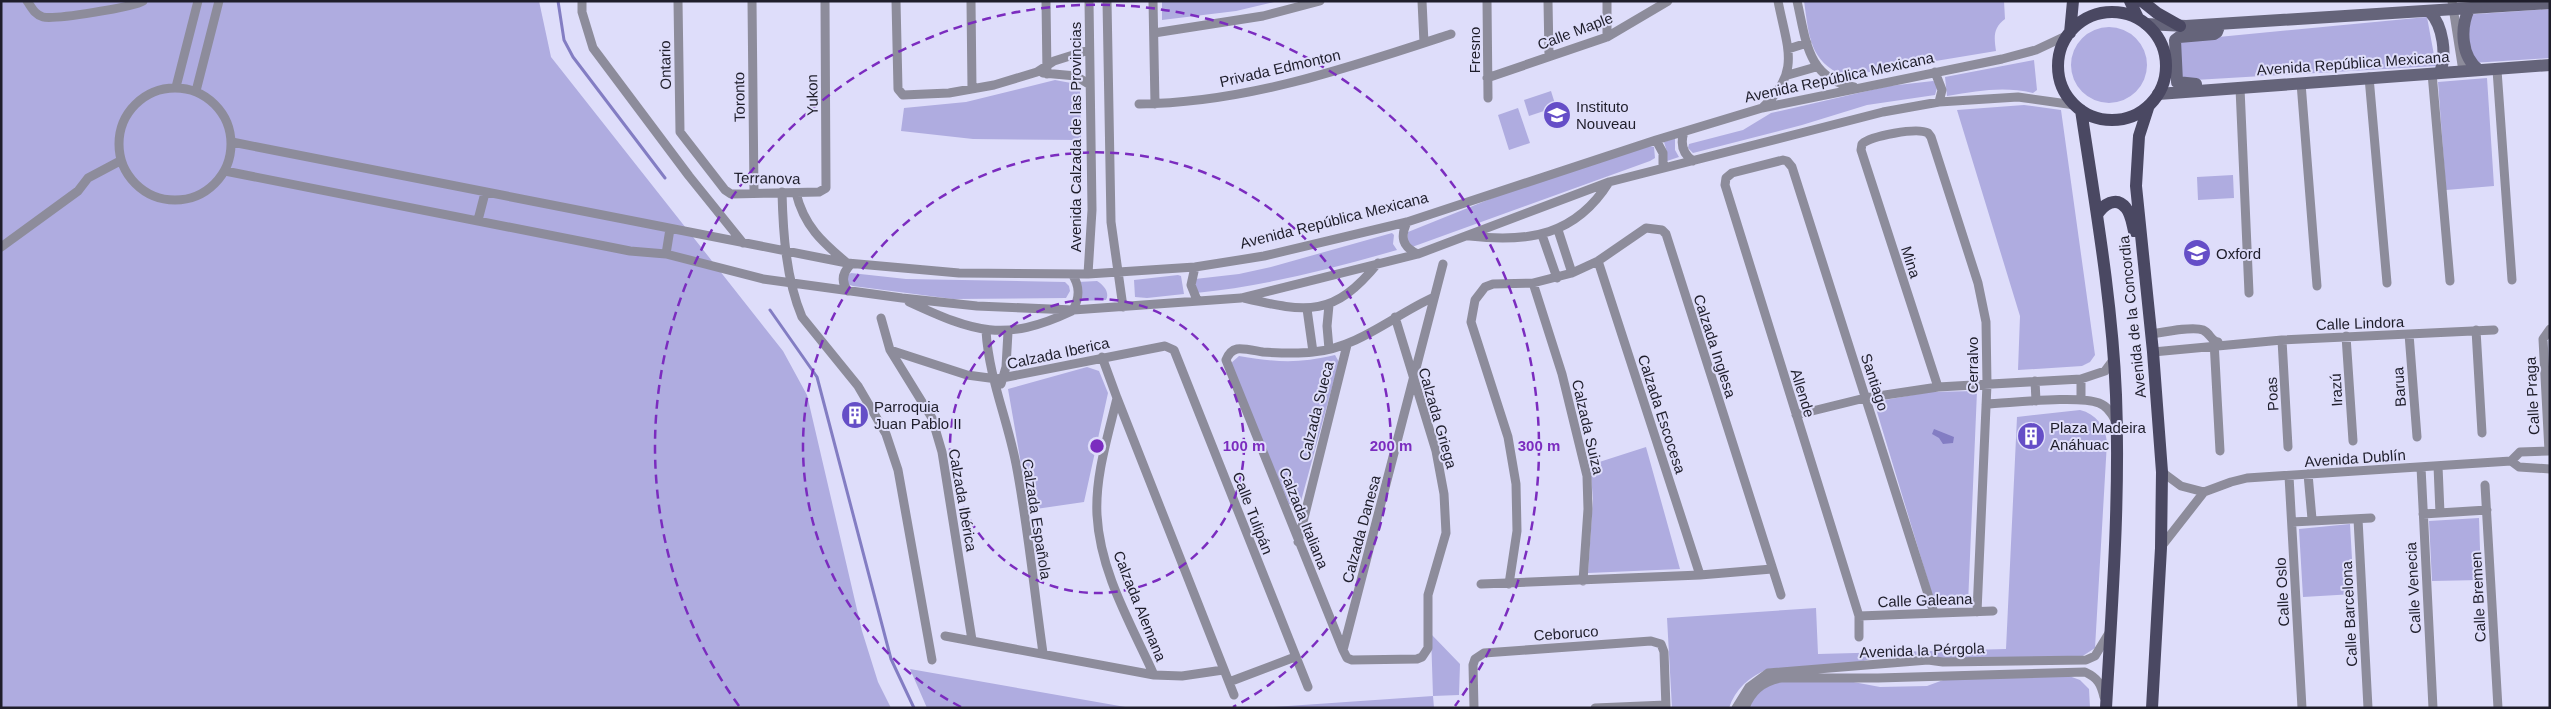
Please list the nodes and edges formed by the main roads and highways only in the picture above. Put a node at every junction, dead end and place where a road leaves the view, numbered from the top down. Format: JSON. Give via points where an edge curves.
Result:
{"nodes":[{"id":1,"x":2073,"y":1,"type":"edge"},
{"id":2,"x":2130,"y":1,"type":"edge"},
{"id":3,"x":2142,"y":1,"type":"edge"},
{"id":4,"x":2550,"y":3,"type":"edge"},
{"id":5,"x":2453,"y":6,"type":"edge"},
{"id":6,"x":2435,"y":8,"type":"edge"},
{"id":7,"x":2469,"y":9,"type":"junction"},
{"id":8,"x":2142,"y":21,"type":"junction"},
{"id":9,"x":2220,"y":24,"type":"junction"},
{"id":10,"x":2180,"y":26,"type":"junction"},
{"id":11,"x":2069,"y":34,"type":"junction"},
{"id":12,"x":2550,"y":65,"type":"edge"},
{"id":13,"x":2479,"y":70,"type":"junction"},
{"id":14,"x":2440,"y":72,"type":"junction"},
{"id":15,"x":2226,"y":89,"type":"junction"},
{"id":16,"x":2158,"y":94,"type":"junction"},
{"id":17,"x":2149,"y":105,"type":"junction"},
{"id":18,"x":2078,"y":107,"type":"junction"},
{"id":19,"x":2097,"y":215,"type":"junction"},
{"id":20,"x":2144,"y":262,"type":"junction"},
{"id":21,"x":2106,"y":708,"type":"edge"},
{"id":22,"x":2152,"y":708,"type":"edge"}],
"edges":[{"from":1,"to":11,"type":"main road"},
{"from":2,"to":8,"type":"main road"},
{"from":3,"to":10,"type":"main road"},
{"from":4,"to":7,"type":"main road"},
{"from":5,"to":6,"type":"main road"},
{"from":5,"to":7,"type":"main road"},
{"from":6,"to":9,"type":"main road"},
{"from":6,"to":14,"type":"main road","via":[[2442,41]]},
{"from":7,"to":13,"type":"main road","via":[[2464,20],[2464,41],[2470,63]]},
{"from":8,"to":10,"type":"main road"},
{"from":8,"to":11,"type":"main road","via":[[2126,14],[2102,13],[2089,17]]},
{"from":8,"to":16,"type":"main road","via":[[2161,42],[2165,54],[2164,80]]},
{"from":9,"to":10,"type":"main road"},
{"from":9,"to":15,"type":"main road","via":[[2214,34],[2178,37],[2175,40],[2176,79],[2181,84],[2215,83]]},
{"from":11,"to":18,"type":"main road","via":[[2059,56],[2059,71],[2062,86]]},
{"from":12,"to":13,"type":"main road","name":"Avenida República Mexicana"},
{"from":13,"to":14,"type":"main road","name":"Avenida República Mexicana"},
{"from":14,"to":15,"type":"main road","name":"Avenida República Mexicana"},
{"from":15,"to":16,"type":"main road","name":"Avenida República Mexicana"},
{"from":16,"to":17,"type":"main road"},
{"from":17,"to":18,"type":"main road","via":[[2119,120],[2092,116]]},
{"from":17,"to":20,"type":"main road","name":"Avenida de la Concordia","via":[[2139,136],[2136,174]]},
{"from":18,"to":19,"type":"main road","name":"Avenida de la Concordia"},
{"from":19,"to":20,"type":"main road","via":[[2110,202],[2124,205],[2130,214]]},
{"from":19,"to":21,"type":"main road","name":"Avenida de la Concordia","via":[[2114,359],[2117,424],[2117,520]]},
{"from":20,"to":22,"type":"main road","name":"Avenida de la Concordia","via":[[2162,472]]}]}
